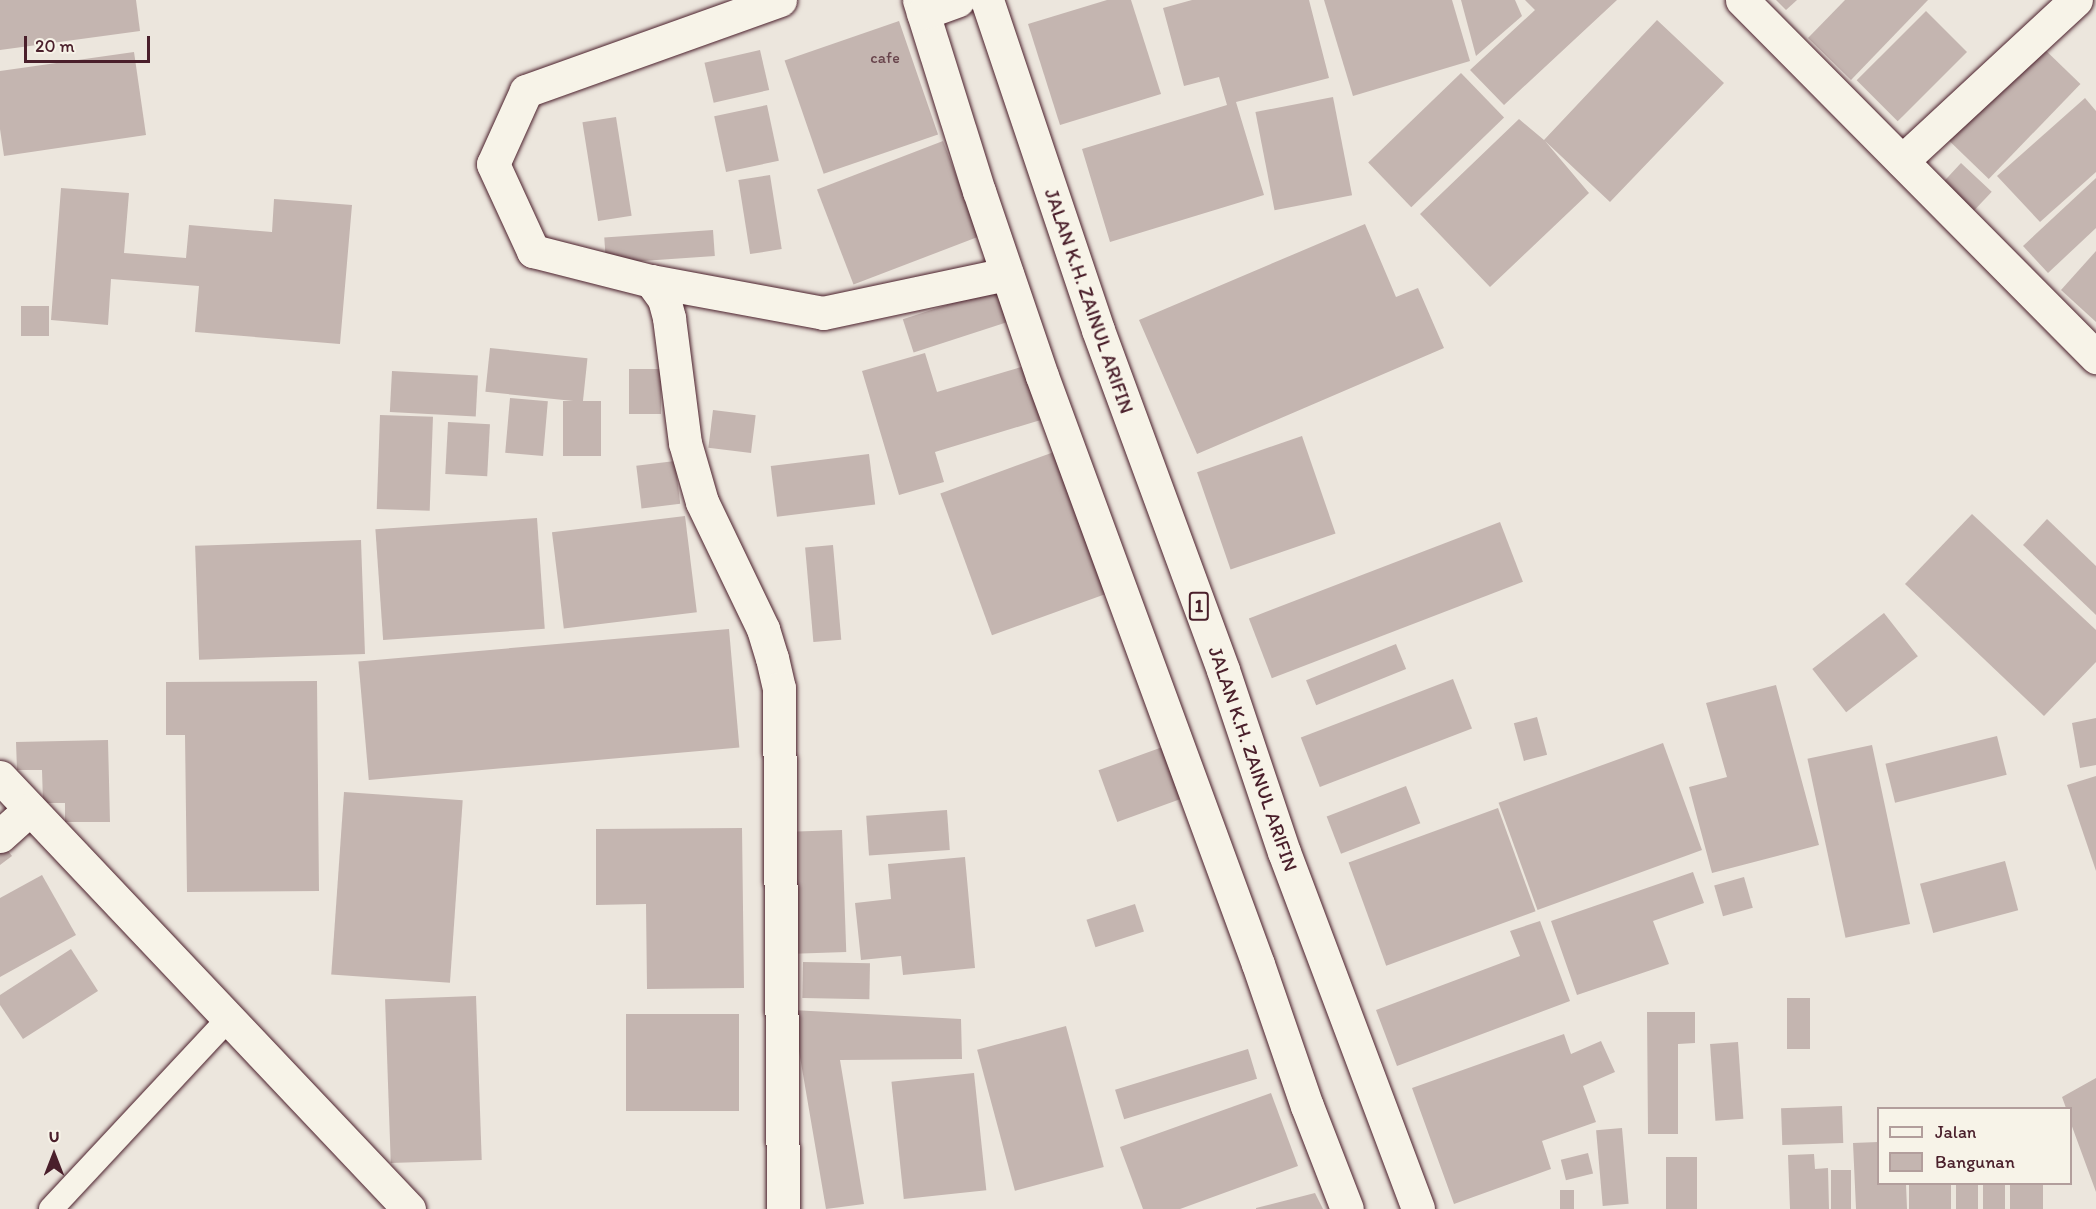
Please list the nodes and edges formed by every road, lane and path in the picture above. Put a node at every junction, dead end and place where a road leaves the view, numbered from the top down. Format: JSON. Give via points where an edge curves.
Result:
{"nodes":[{"id":1,"x":780,"y":0,"type":"edge"},
{"id":2,"x":958,"y":0,"type":"edge"},
{"id":3,"x":987,"y":0,"type":"edge"},
{"id":4,"x":1742,"y":0,"type":"edge"},
{"id":5,"x":2076,"y":0,"type":"edge"},
{"id":6,"x":921,"y":6,"type":"edge"},
{"id":7,"x":1902,"y":161,"type":"junction"},
{"id":8,"x":1007,"y":274,"type":"junction"},
{"id":9,"x":651,"y":281,"type":"junction"},
{"id":10,"x":2096,"y":357,"type":"edge"},
{"id":11,"x":0,"y":777,"type":"edge"},
{"id":12,"x":30,"y":809,"type":"junction"},
{"id":13,"x":0,"y":836,"type":"edge"},
{"id":14,"x":228,"y":1018,"type":"junction"},
{"id":15,"x":51,"y":1209,"type":"edge"},
{"id":16,"x":409,"y":1209,"type":"edge"},
{"id":17,"x":783,"y":1209,"type":"edge"},
{"id":18,"x":1347,"y":1209,"type":"edge"},
{"id":19,"x":1418,"y":1209,"type":"edge"}],
"edges":[{"from":1,"to":9,"type":"main road","via":[[526,91],[493,164],[533,251]]},
{"from":2,"to":6,"type":"main road"},
{"from":3,"to":19,"type":"main road","name":"JALAN K.H. ZAINUL ARIFIN","number":"1","via":[[1098,330],[1223,670],[1288,863]]},
{"from":4,"to":7,"type":"main road"},
{"from":5,"to":7,"type":"main road"},
{"from":6,"to":8,"type":"main road"},
{"from":7,"to":10,"type":"main road"},
{"from":8,"to":9,"type":"main road","via":[[823,313]]},
{"from":8,"to":18,"type":"main road"},
{"from":9,"to":17,"type":"main road","via":[[664,299],[669,318],[685,443],[702,502],[763,629],[779,688]]},
{"from":11,"to":12,"type":"main road"},
{"from":12,"to":13,"type":"main road"},
{"from":12,"to":14,"type":"main road"},
{"from":14,"to":15,"type":"lane"},
{"from":14,"to":16,"type":"main road"}]}
